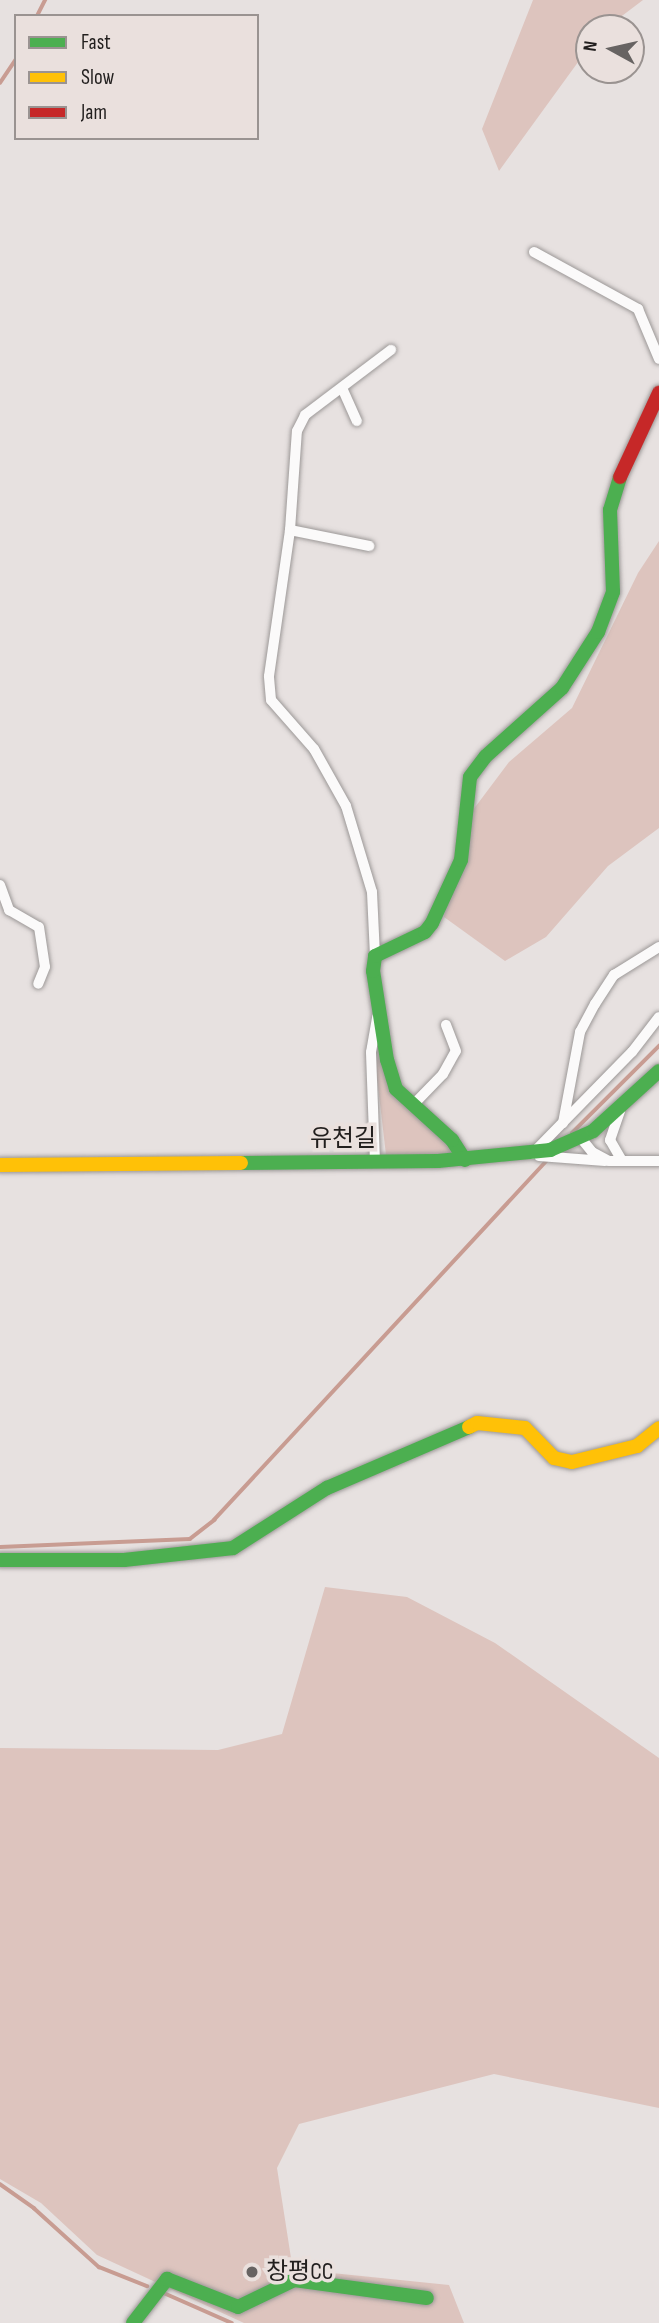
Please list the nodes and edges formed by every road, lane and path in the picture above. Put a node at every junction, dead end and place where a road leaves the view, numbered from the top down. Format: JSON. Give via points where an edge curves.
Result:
{"nodes":[{"id":1,"x":534,"y":252,"type":"dead end"},
{"id":2,"x":655,"y":331,"type":"edge"},
{"id":3,"x":391,"y":350,"type":"dead end"},
{"id":4,"x":659,"y":359,"type":"edge"},
{"id":5,"x":343,"y":390,"type":"junction"},
{"id":6,"x":659,"y":393,"type":"edge"},
{"id":7,"x":357,"y":421,"type":"dead end"},
{"id":8,"x":290,"y":530,"type":"junction"},
{"id":9,"x":369,"y":546,"type":"dead end"},
{"id":10,"x":0,"y":885,"type":"edge"},
{"id":11,"x":659,"y":947,"type":"edge"},
{"id":12,"x":375,"y":956,"type":"junction"},
{"id":13,"x":38,"y":984,"type":"dead end"},
{"id":14,"x":379,"y":1006,"type":"junction"},
{"id":15,"x":659,"y":1017,"type":"edge"},
{"id":16,"x":446,"y":1025,"type":"dead end"},
{"id":17,"x":659,"y":1071,"type":"edge"},
{"id":18,"x":413,"y":1105,"type":"junction"},
{"id":19,"x":620,"y":1110,"type":"junction"},
{"id":20,"x":563,"y":1123,"type":"junction"},
{"id":21,"x":580,"y":1137,"type":"junction"},
{"id":22,"x":530,"y":1154,"type":"junction"},
{"id":23,"x":465,"y":1160,"type":"junction"},
{"id":24,"x":609,"y":1161,"type":"junction"},
{"id":25,"x":622,"y":1161,"type":"junction"},
{"id":26,"x":659,"y":1161,"type":"edge"},
{"id":27,"x":375,"y":1162,"type":"junction"},
{"id":28,"x":0,"y":1165,"type":"edge"},
{"id":29,"x":659,"y":1428,"type":"edge"},
{"id":30,"x":0,"y":1560,"type":"edge"},
{"id":31,"x":426,"y":2298,"type":"dead end"},
{"id":32,"x":133,"y":2323,"type":"edge"}],
"edges":[{"from":1,"to":2,"type":"street","via":[[624,298]]},
{"from":2,"to":4,"type":"street"},
{"from":3,"to":5,"type":"street"},
{"from":5,"to":7,"type":"street"},
{"from":5,"to":8,"type":"street","via":[[305,415],[297,431]]},
{"from":6,"to":12,"type":"street","via":[[614,491],[610,519],[614,581],[606,618],[562,688],[486,756],[470,777],[461,860],[432,923],[425,932]]},
{"from":8,"to":9,"type":"street"},
{"from":8,"to":12,"type":"street","via":[[269,677],[271,701],[314,750],[346,806],[372,892]]},
{"from":10,"to":13,"type":"street","via":[[9,910],[39,927],[45,967]]},
{"from":11,"to":20,"type":"street","via":[[614,975],[595,1004],[580,1032]]},
{"from":12,"to":14,"type":"street"},
{"from":14,"to":18,"type":"street","via":[[391,1078]]},
{"from":14,"to":27,"type":"street","via":[[371,1052]]},
{"from":15,"to":20,"type":"street"},
{"from":16,"to":18,"type":"street","via":[[456,1051],[443,1074]]},
{"from":17,"to":19,"type":"street","name":"유천길"},
{"from":18,"to":23,"type":"street","via":[[452,1140]]},
{"from":19,"to":21,"type":"street","name":"유천길"},
{"from":19,"to":25,"type":"street","via":[[610,1140]]},
{"from":20,"to":22,"type":"street"},
{"from":21,"to":22,"type":"street","name":"유천길"},
{"from":21,"to":24,"type":"street","via":[[592,1152]]},
{"from":22,"to":23,"type":"street","name":"유천길"},
{"from":22,"to":24,"type":"street"},
{"from":23,"to":27,"type":"street","name":"유천길"},
{"from":24,"to":25,"type":"street"},
{"from":25,"to":26,"type":"street"},
{"from":27,"to":28,"type":"street","name":"유천길"},
{"from":29,"to":30,"type":"street","via":[[637,1446],[572,1462],[554,1458],[525,1427],[477,1423],[336,1484],[233,1548],[117,1561]]},
{"from":31,"to":32,"type":"street","via":[[294,2280],[238,2307],[167,2279]]}]}
